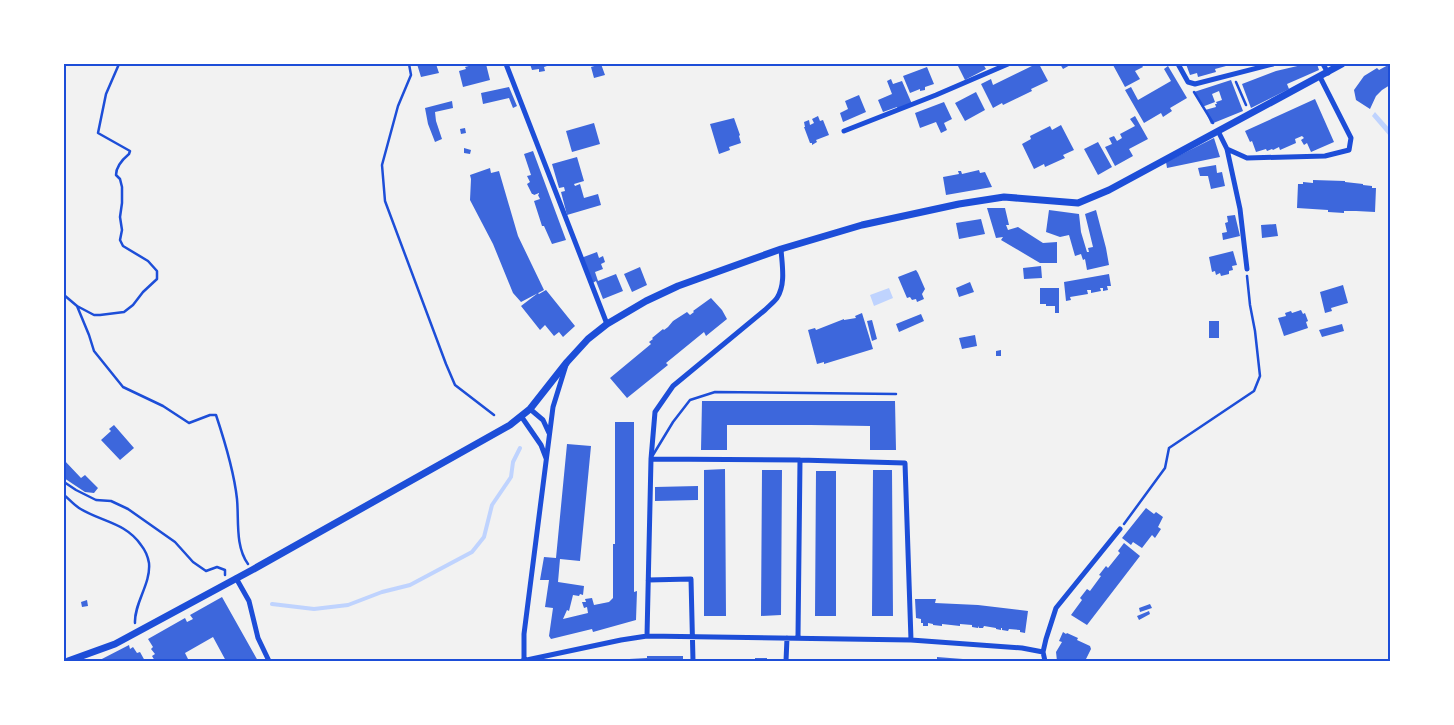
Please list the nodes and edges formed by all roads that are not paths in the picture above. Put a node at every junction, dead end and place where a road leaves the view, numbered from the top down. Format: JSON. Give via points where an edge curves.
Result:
{"nodes":[{"id":1,"x":506,"y":64,"type":"edge"},
{"id":2,"x":1008,"y":64,"type":"edge"},
{"id":3,"x":1178,"y":64,"type":"edge"},
{"id":4,"x":1273,"y":64,"type":"edge"},
{"id":5,"x":1323,"y":64,"type":"edge"},
{"id":6,"x":1342,"y":64,"type":"edge"},
{"id":7,"x":1328,"y":72,"type":"junction"},
{"id":8,"x":1320,"y":77,"type":"junction"},
{"id":9,"x":844,"y":131,"type":"dead end"},
{"id":10,"x":1218,"y":131,"type":"junction"},
{"id":11,"x":1227,"y":149,"type":"junction"},
{"id":12,"x":781,"y":249,"type":"junction"},
{"id":13,"x":1247,"y":269,"type":"road end"},
{"id":14,"x":607,"y":324,"type":"junction"},
{"id":15,"x":567,"y":362,"type":"junction"},
{"id":16,"x":896,"y":394,"type":"dead end"},
{"id":17,"x":530,"y":409,"type":"junction"},
{"id":18,"x":521,"y":416,"type":"junction"},
{"id":19,"x":550,"y":435,"type":"junction"},
{"id":20,"x":546,"y":459,"type":"junction"},
{"id":21,"x":651,"y":459,"type":"junction"},
{"id":22,"x":800,"y":460,"type":"junction"},
{"id":23,"x":1120,"y":529,"type":"road end"},
{"id":24,"x":236,"y":578,"type":"junction"},
{"id":25,"x":648,"y":580,"type":"junction"},
{"id":26,"x":647,"y":636,"type":"junction"},
{"id":27,"x":692,"y":637,"type":"junction"},
{"id":28,"x":787,"y":638,"type":"junction"},
{"id":29,"x":798,"y":638,"type":"junction"},
{"id":30,"x":911,"y":640,"type":"junction"},
{"id":31,"x":1043,"y":652,"type":"junction"},
{"id":32,"x":68,"y":661,"type":"edge"},
{"id":33,"x":269,"y":661,"type":"edge"},
{"id":34,"x":524,"y":661,"type":"edge"},
{"id":35,"x":693,"y":661,"type":"edge"},
{"id":36,"x":786,"y":661,"type":"edge"},
{"id":37,"x":1045,"y":661,"type":"edge"}],
"edges":[{"from":1,"to":14,"type":"street"},
{"from":2,"to":9,"type":"street"},
{"from":3,"to":4,"type":"street","via":[[1188,82],[1195,84]]},
{"from":5,"to":7,"type":"street"},
{"from":6,"to":7,"type":"street"},
{"from":7,"to":8,"type":"street"},
{"from":8,"to":10,"type":"street"},
{"from":8,"to":11,"type":"street","via":[[1351,138],[1349,150],[1325,156],[1247,158]]},
{"from":10,"to":11,"type":"street"},
{"from":10,"to":12,"type":"street","via":[[1078,204],[1004,197],[862,225]]},
{"from":11,"to":13,"type":"street","via":[[1240,209]]},
{"from":12,"to":14,"type":"street","via":[[678,286]]},
{"from":12,"to":21,"type":"street","via":[[782,282],[776,299],[673,386],[655,412]]},
{"from":14,"to":15,"type":"street"},
{"from":15,"to":17,"type":"street"},
{"from":15,"to":19,"type":"street","via":[[553,407]]},
{"from":16,"to":21,"type":"lane","via":[[715,392],[690,400]]},
{"from":17,"to":18,"type":"street"},
{"from":17,"to":19,"type":"street","via":[[543,420]]},
{"from":18,"to":20,"type":"street","via":[[541,445]]},
{"from":18,"to":24,"type":"street"},
{"from":19,"to":20,"type":"street"},
{"from":20,"to":34,"type":"street","via":[[524,634]]},
{"from":21,"to":22,"type":"street"},
{"from":21,"to":25,"type":"street"},
{"from":22,"to":29,"type":"street"},
{"from":22,"to":30,"type":"street","via":[[905,463]]},
{"from":23,"to":31,"type":"street","via":[[1056,608]]},
{"from":24,"to":32,"type":"street","via":[[115,644]]},
{"from":24,"to":33,"type":"street","via":[[249,601],[258,638]]},
{"from":25,"to":26,"type":"street"},
{"from":25,"to":27,"type":"street","via":[[691,579]]},
{"from":26,"to":27,"type":"street"},
{"from":26,"to":34,"type":"street"},
{"from":27,"to":28,"type":"street"},
{"from":27,"to":35,"type":"street"},
{"from":28,"to":29,"type":"street"},
{"from":28,"to":36,"type":"street"},
{"from":29,"to":30,"type":"street"},
{"from":30,"to":31,"type":"street"},
{"from":31,"to":37,"type":"street"}]}
